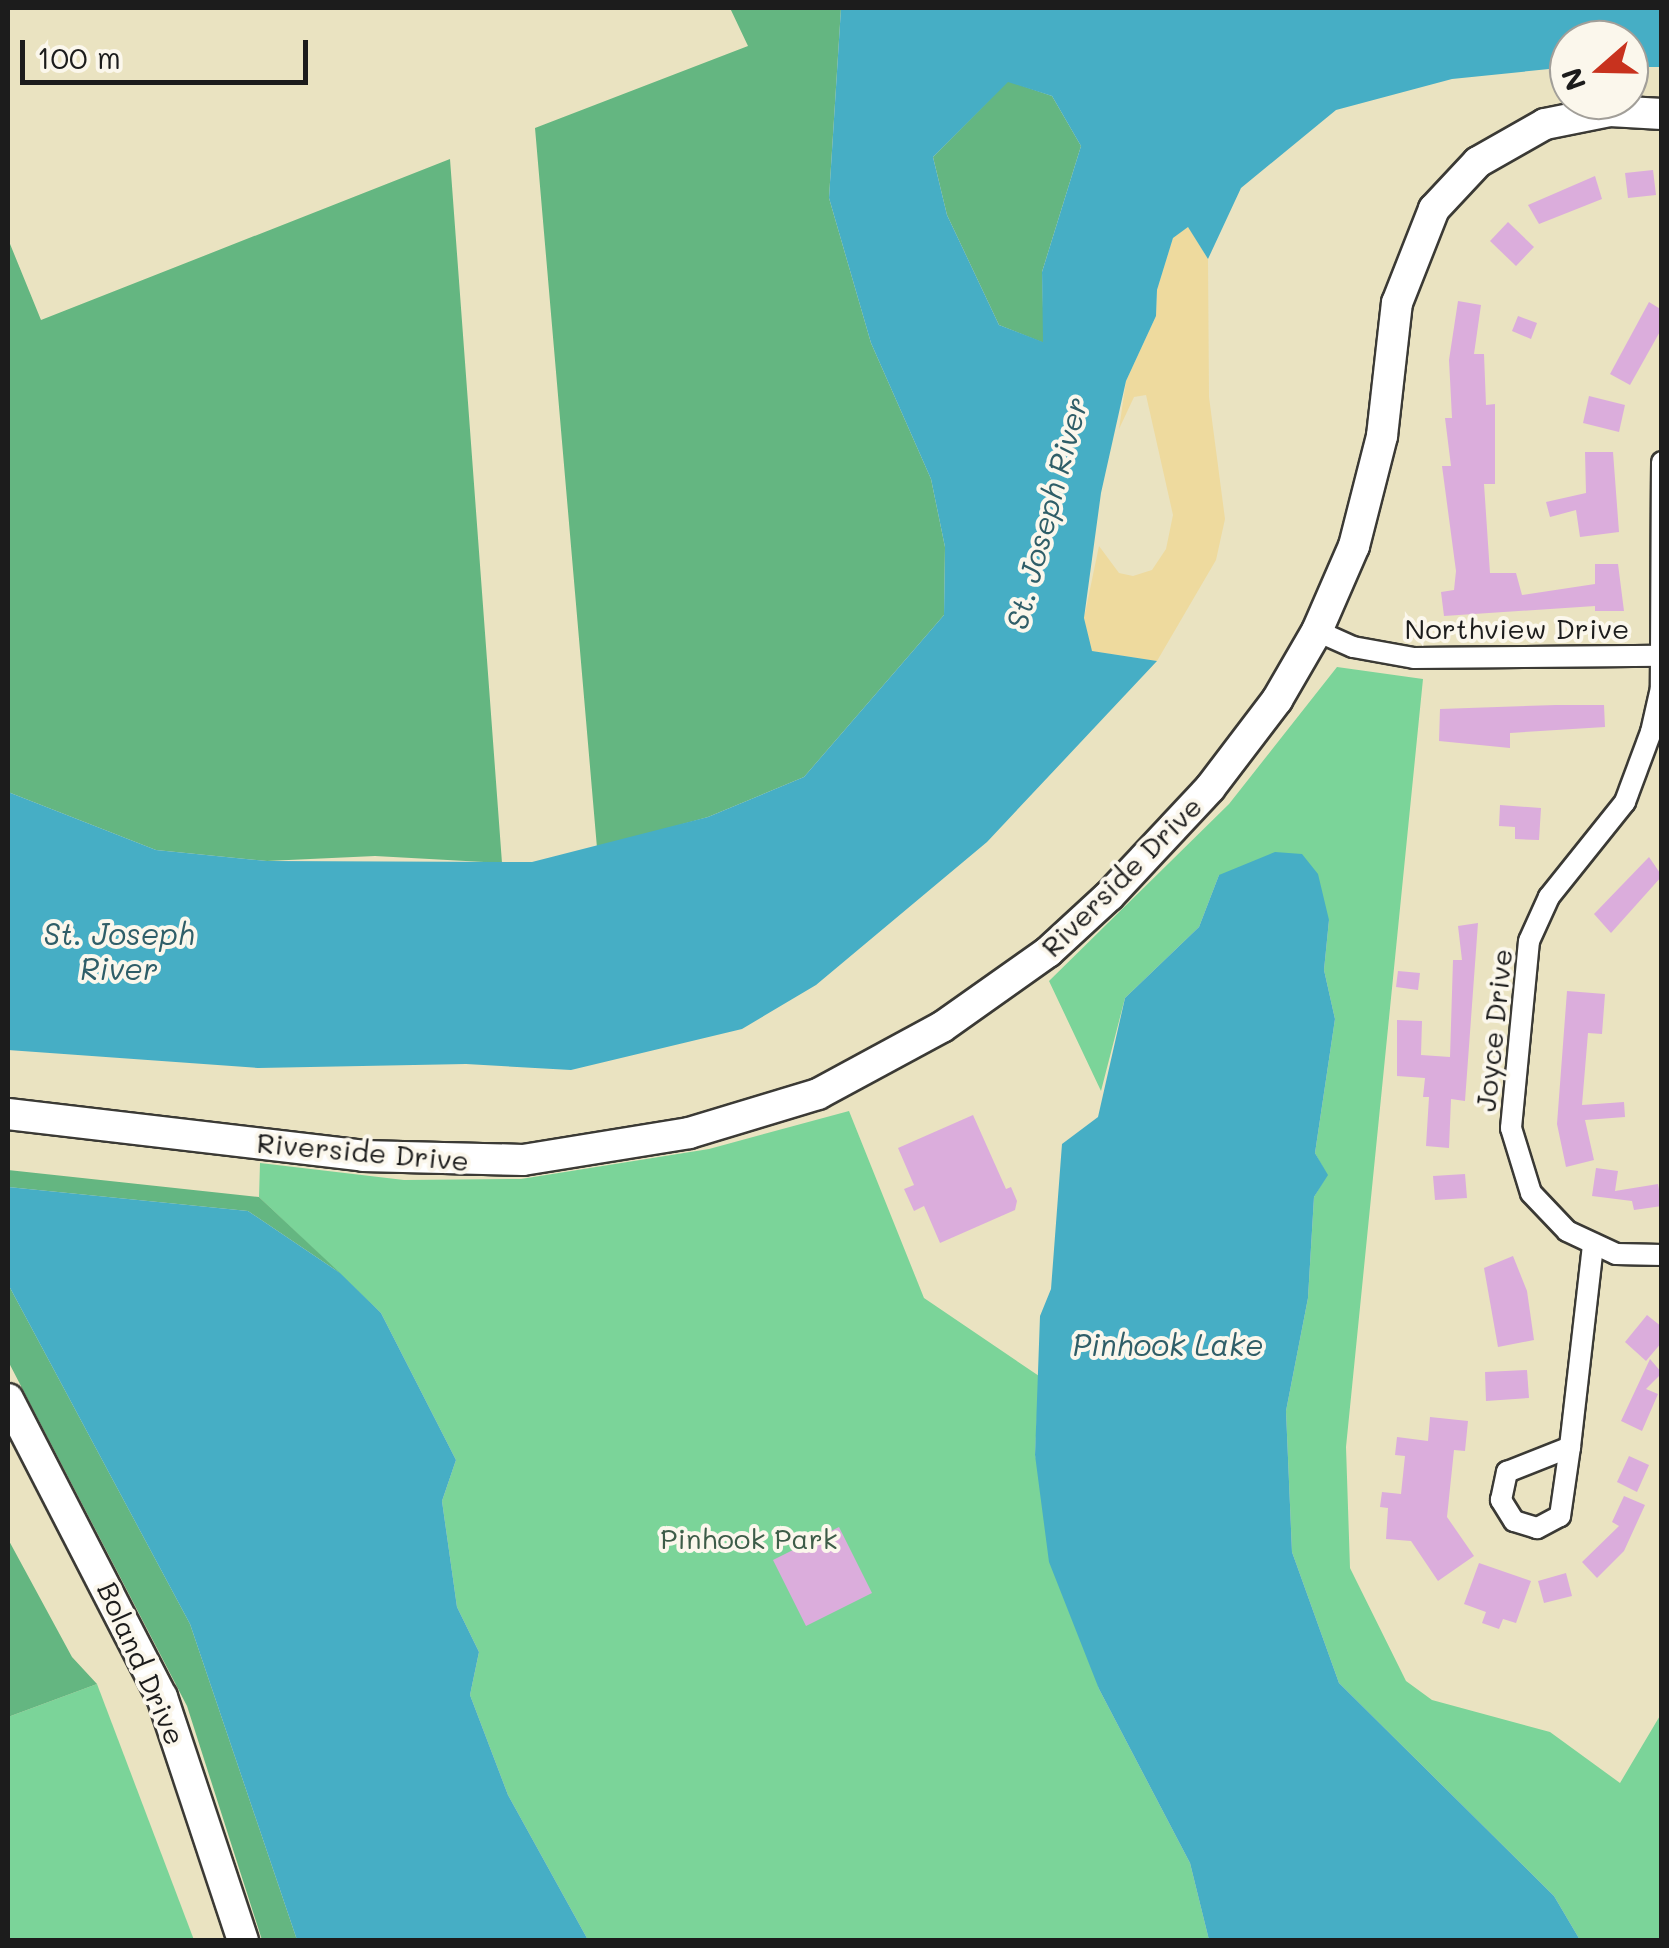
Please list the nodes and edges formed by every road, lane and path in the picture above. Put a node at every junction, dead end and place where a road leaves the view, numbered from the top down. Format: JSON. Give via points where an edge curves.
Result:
{"nodes":[{"id":1,"x":1662,"y":114,"type":"edge"},
{"id":2,"x":1662,"y":462,"type":"edge"},
{"id":3,"x":1661,"y":472,"type":"edge"},
{"id":4,"x":1317,"y":631,"type":"junction"},
{"id":5,"x":1661,"y":656,"type":"edge"},
{"id":6,"x":8,"y":1114,"type":"edge"},
{"id":7,"x":1593,"y":1246,"type":"junction"},
{"id":8,"x":1662,"y":1256,"type":"edge"},
{"id":9,"x":8,"y":1399,"type":"edge"},
{"id":10,"x":1570,"y":1446,"type":"dead end"},
{"id":11,"x":243,"y":1940,"type":"edge"}],
"edges":[{"from":1,"to":4,"type":"street","name":"Riverside Drive","via":[[1610,111],[1546,124],[1478,162],[1434,209],[1397,303],[1370,489]]},
{"from":2,"to":3,"type":"street","name":"Joyce Drive"},
{"from":3,"to":5,"type":"street","name":"Joyce Drive"},
{"from":4,"to":5,"type":"street","name":"Northview Drive","via":[[1353,647],[1414,658]]},
{"from":4,"to":6,"type":"street","name":"Riverside Drive","via":[[1252,735],[1109,896],[994,992],[818,1094],[688,1133],[523,1160],[363,1156]]},
{"from":5,"to":7,"type":"street","name":"Joyce Drive","via":[[1652,732],[1632,786],[1602,836],[1549,897],[1526,958],[1514,1152],[1548,1214]]},
{"from":7,"to":8,"type":"street"},
{"from":7,"to":10,"type":"street"},
{"from":9,"to":11,"type":"street","name":"Boland Drive","via":[[162,1696]]}]}
